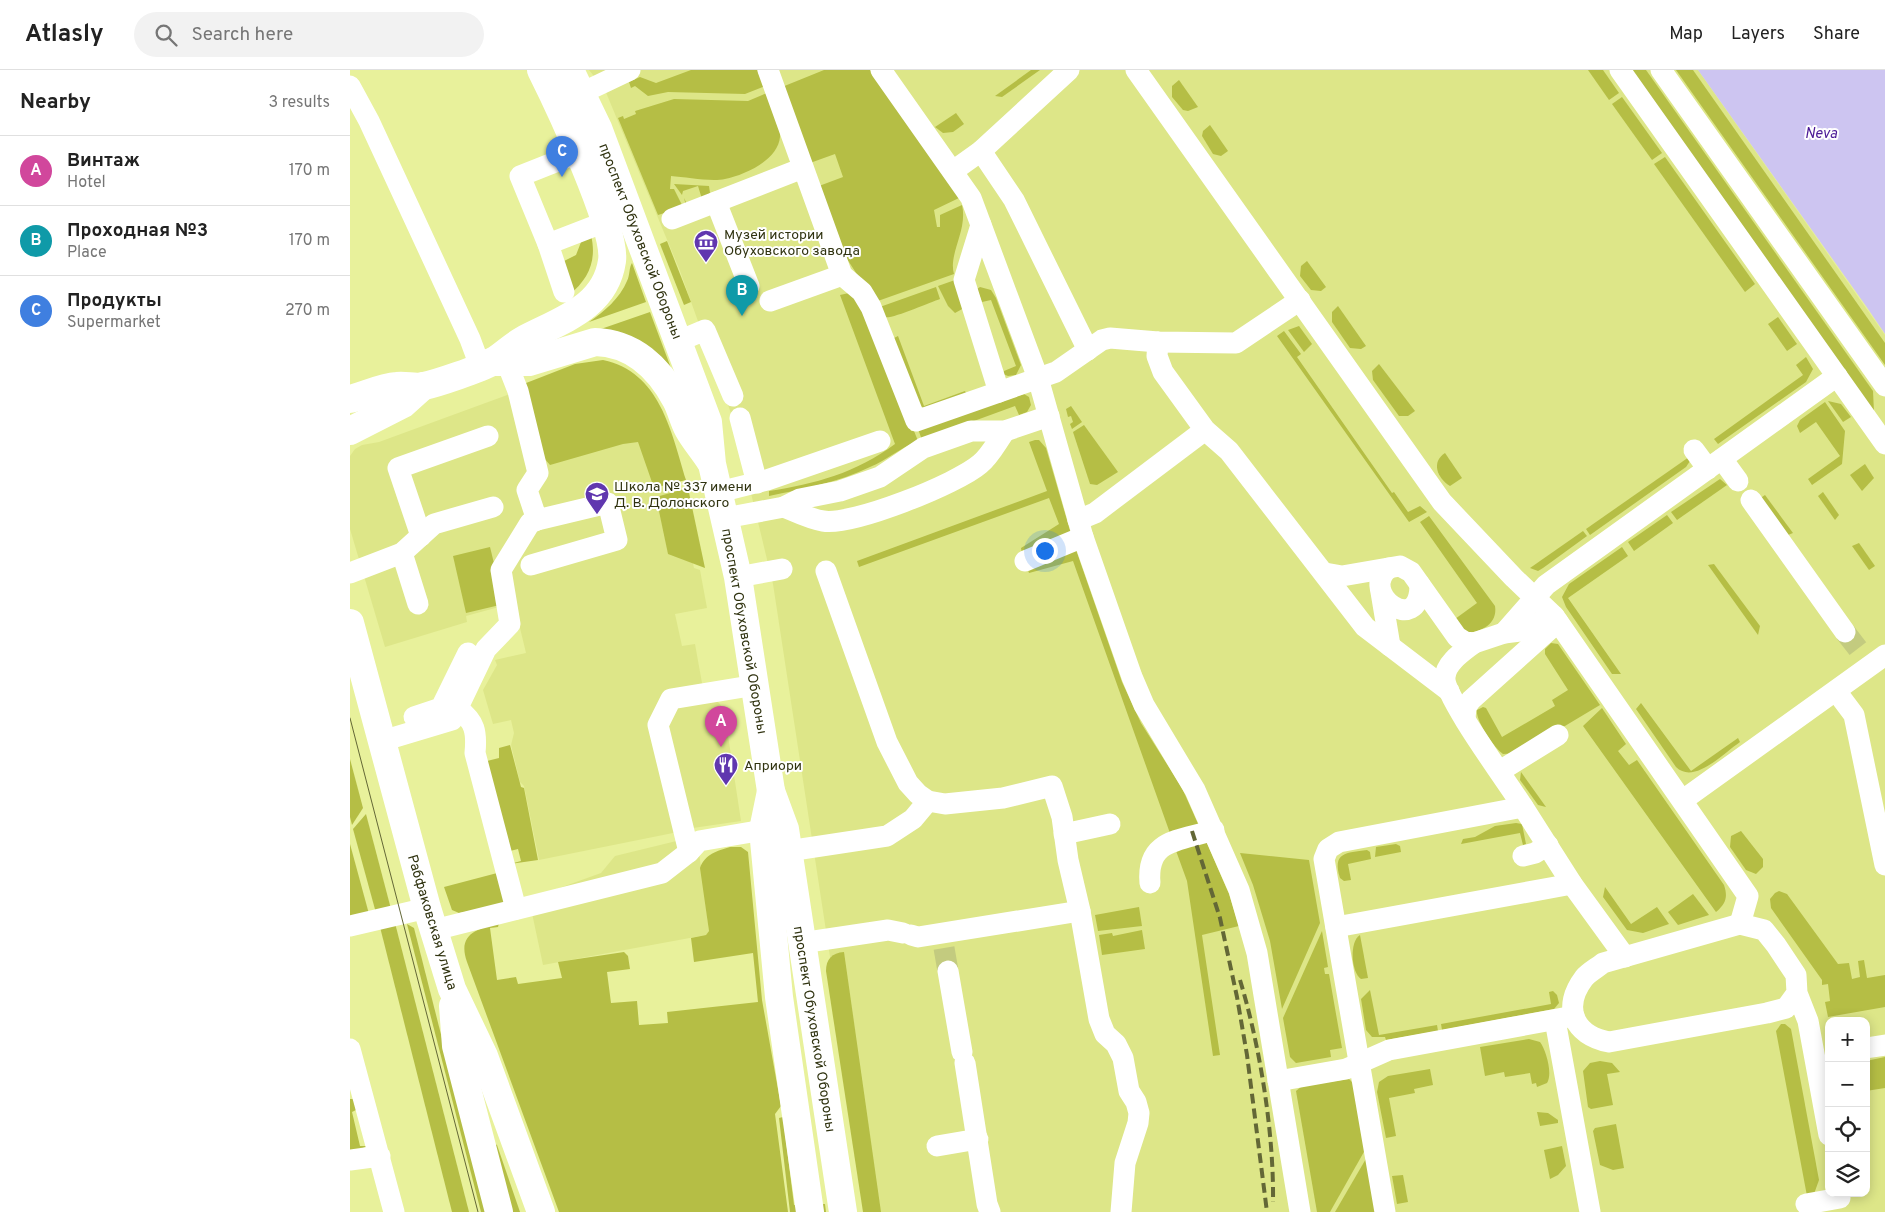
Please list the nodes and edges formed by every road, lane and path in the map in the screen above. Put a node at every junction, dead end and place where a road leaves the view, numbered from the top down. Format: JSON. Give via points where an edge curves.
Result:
{"nodes":[{"id":1,"x":541,"y":70,"type":"edge"},
{"id":2,"x":630,"y":70,"type":"edge"},
{"id":3,"x":768,"y":70,"type":"edge"},
{"id":4,"x":881,"y":70,"type":"edge"},
{"id":5,"x":1069,"y":70,"type":"edge"},
{"id":6,"x":1136,"y":70,"type":"edge"},
{"id":7,"x":1620,"y":70,"type":"edge"},
{"id":8,"x":1661,"y":70,"type":"edge"},
{"id":9,"x":350,"y":86,"type":"edge"},
{"id":10,"x":570,"y":89,"type":"edge"},
{"id":11,"x":981,"y":151,"type":"junction"},
{"id":12,"x":578,"y":153,"type":"junction"},
{"id":13,"x":803,"y":168,"type":"junction"},
{"id":14,"x":953,"y":171,"type":"junction"},
{"id":15,"x":716,"y":202,"type":"junction"},
{"id":16,"x":672,"y":219,"type":"dead end"},
{"id":17,"x":981,"y":225,"type":"junction"},
{"id":18,"x":592,"y":227,"type":"dead end"},
{"id":19,"x":548,"y":244,"type":"junction"},
{"id":20,"x":842,"y":275,"type":"junction"},
{"id":21,"x":749,"y":286,"type":"dead end"},
{"id":22,"x":564,"y":292,"type":"dead end"},
{"id":23,"x":1300,"y":300,"type":"junction"},
{"id":24,"x":770,"y":301,"type":"dead end"},
{"id":25,"x":679,"y":341,"type":"junction"},
{"id":26,"x":1158,"y":342,"type":"junction"},
{"id":27,"x":1088,"y":350,"type":"junction"},
{"id":28,"x":493,"y":364,"type":"junction"},
{"id":29,"x":1837,"y":376,"type":"junction"},
{"id":30,"x":1038,"y":378,"type":"junction"},
{"id":31,"x":423,"y":386,"type":"junction"},
{"id":32,"x":1885,"y":386,"type":"edge"},
{"id":33,"x":999,"y":392,"type":"junction"},
{"id":34,"x":733,"y":396,"type":"dead end"},
{"id":35,"x":350,"y":399,"type":"edge"},
{"id":36,"x":1049,"y":416,"type":"junction"},
{"id":37,"x":740,"y":418,"type":"dead end"},
{"id":38,"x":1205,"y":430,"type":"junction"},
{"id":39,"x":350,"y":431,"type":"edge"},
{"id":40,"x":1005,"y":431,"type":"junction"},
{"id":41,"x":488,"y":436,"type":"dead end"},
{"id":42,"x":880,"y":441,"type":"dead end"},
{"id":43,"x":1885,"y":444,"type":"edge"},
{"id":44,"x":1694,"y":450,"type":"dead end"},
{"id":45,"x":712,"y":464,"type":"junction"},
{"id":46,"x":1715,"y":464,"type":"junction"},
{"id":47,"x":1738,"y":481,"type":"dead end"},
{"id":48,"x":757,"y":482,"type":"junction"},
{"id":49,"x":1751,"y":500,"type":"dead end"},
{"id":50,"x":722,"y":505,"type":"junction"},
{"id":51,"x":493,"y":507,"type":"dead end"},
{"id":52,"x":784,"y":507,"type":"junction"},
{"id":53,"x":537,"y":520,"type":"junction"},
{"id":54,"x":1080,"y":529,"type":"junction"},
{"id":55,"x":421,"y":536,"type":"junction"},
{"id":56,"x":402,"y":554,"type":"junction"},
{"id":57,"x":1025,"y":561,"type":"dead end"},
{"id":58,"x":531,"y":565,"type":"dead end"},
{"id":59,"x":1389,"y":568,"type":"junction"},
{"id":60,"x":782,"y":569,"type":"dead end"},
{"id":61,"x":826,"y":571,"type":"dead end"},
{"id":62,"x":350,"y":573,"type":"edge"},
{"id":63,"x":1325,"y":573,"type":"junction"},
{"id":64,"x":738,"y":577,"type":"junction"},
{"id":65,"x":1420,"y":585,"type":"junction"},
{"id":66,"x":1382,"y":592,"type":"junction"},
{"id":67,"x":1535,"y":598,"type":"junction"},
{"id":68,"x":418,"y":604,"type":"dead end"},
{"id":69,"x":1556,"y":619,"type":"junction"},
{"id":70,"x":350,"y":623,"type":"edge"},
{"id":71,"x":1845,"y":632,"type":"tunnel mouth"},
{"id":72,"x":1504,"y":633,"type":"junction"},
{"id":73,"x":473,"y":645,"type":"dead end"},
{"id":74,"x":1390,"y":646,"type":"junction"},
{"id":75,"x":1459,"y":650,"type":"junction"},
{"id":76,"x":1871,"y":657,"type":"edge"},
{"id":77,"x":1418,"y":668,"type":"junction"},
{"id":78,"x":756,"y":685,"type":"junction"},
{"id":79,"x":1448,"y":691,"type":"junction"},
{"id":80,"x":1836,"y":691,"type":"junction"},
{"id":81,"x":458,"y":709,"type":"junction"},
{"id":82,"x":1465,"y":718,"type":"junction"},
{"id":83,"x":408,"y":733,"type":"junction"},
{"id":84,"x":1558,"y":735,"type":"dead end"},
{"id":85,"x":382,"y":741,"type":"junction"},
{"id":86,"x":1500,"y":772,"type":"junction"},
{"id":87,"x":771,"y":791,"type":"junction"},
{"id":88,"x":1683,"y":800,"type":"junction"},
{"id":89,"x":928,"y":802,"type":"junction"},
{"id":90,"x":1524,"y":807,"type":"junction"},
{"id":91,"x":1110,"y":824,"type":"dead end"},
{"id":92,"x":763,"y":830,"type":"junction"},
{"id":93,"x":1214,"y":830,"type":"junction"},
{"id":94,"x":1064,"y":834,"type":"junction"},
{"id":95,"x":1548,"y":846,"type":"junction"},
{"id":96,"x":788,"y":850,"type":"junction"},
{"id":97,"x":689,"y":852,"type":"junction"},
{"id":98,"x":1523,"y":856,"type":"dead end"},
{"id":99,"x":1885,"y":865,"type":"edge"},
{"id":100,"x":1150,"y":883,"type":"dead end"},
{"id":101,"x":1572,"y":884,"type":"junction"},
{"id":102,"x":516,"y":909,"type":"junction"},
{"id":103,"x":1080,"y":911,"type":"junction"},
{"id":104,"x":430,"y":919,"type":"junction"},
{"id":105,"x":1740,"y":924,"type":"junction"},
{"id":106,"x":350,"y":926,"type":"edge"},
{"id":107,"x":1336,"y":927,"type":"junction"},
{"id":108,"x":802,"y":943,"type":"junction"},
{"id":109,"x":1625,"y":957,"type":"junction"},
{"id":110,"x":948,"y":971,"type":"tunnel mouth"},
{"id":111,"x":452,"y":989,"type":"junction"},
{"id":112,"x":1797,"y":993,"type":"junction"},
{"id":113,"x":1565,"y":1018,"type":"junction"},
{"id":114,"x":1885,"y":1045,"type":"edge"},
{"id":115,"x":1870,"y":1047,"type":"edge"},
{"id":116,"x":350,"y":1049,"type":"edge"},
{"id":117,"x":1822,"y":1056,"type":"edge"},
{"id":118,"x":1360,"y":1063,"type":"junction"},
{"id":119,"x":1278,"y":1082,"type":"junction"},
{"id":120,"x":356,"y":1093,"type":"edge"},
{"id":121,"x":1827,"y":1107,"type":"edge"},
{"id":122,"x":978,"y":1139,"type":"junction"},
{"id":123,"x":937,"y":1146,"type":"dead end"},
{"id":124,"x":380,"y":1156,"type":"junction"},
{"id":125,"x":350,"y":1160,"type":"edge"},
{"id":126,"x":1841,"y":1201,"type":"edge"},
{"id":127,"x":1806,"y":1204,"type":"dead end"},
{"id":128,"x":394,"y":1212,"type":"edge"},
{"id":129,"x":499,"y":1212,"type":"edge"},
{"id":130,"x":541,"y":1212,"type":"edge"},
{"id":131,"x":810,"y":1212,"type":"edge"},
{"id":132,"x":842,"y":1212,"type":"edge"},
{"id":133,"x":990,"y":1212,"type":"edge"},
{"id":134,"x":1121,"y":1212,"type":"edge"},
{"id":135,"x":1300,"y":1212,"type":"edge"},
{"id":136,"x":1385,"y":1212,"type":"edge"},
{"id":137,"x":1590,"y":1212,"type":"edge"}],
"edges":[{"from":1,"to":10,"type":"main road","name":"проспект Обуховской Обороны"},
{"from":2,"to":10,"type":"street"},
{"from":3,"to":13,"type":"street"},
{"from":4,"to":14,"type":"street"},
{"from":5,"to":11,"type":"street"},
{"from":6,"to":23,"type":"street"},
{"from":7,"to":29,"type":"street"},
{"from":8,"to":32,"type":"street"},
{"from":9,"to":28,"type":"street","via":[[456,309]]},
{"from":10,"to":12,"type":"main road","name":"проспект Обуховской Обороны"},
{"from":10,"to":25,"type":"main road","name":"проспект Обуховской Обороны","via":[[598,128]]},
{"from":11,"to":14,"type":"street"},
{"from":11,"to":27,"type":"street","via":[[1014,200]]},
{"from":12,"to":19,"type":"street","via":[[520,176]]},
{"from":12,"to":28,"type":"main road","name":"проспект Обуховской Обороны","via":[[612,246],[612,260],[602,287],[574,315],[522,340]]},
{"from":13,"to":15,"type":"street"},
{"from":13,"to":20,"type":"street"},
{"from":14,"to":17,"type":"street","via":[[971,198]]},
{"from":15,"to":16,"type":"street"},
{"from":15,"to":21,"type":"street"},
{"from":17,"to":30,"type":"street"},
{"from":17,"to":33,"type":"street","via":[[964,280]]},
{"from":18,"to":19,"type":"street"},
{"from":19,"to":22,"type":"street"},
{"from":20,"to":24,"type":"street"},
{"from":20,"to":33,"type":"street","via":[[862,292],[871,307],[916,421]]},
{"from":23,"to":26,"type":"street","via":[[1236,343]]},
{"from":23,"to":67,"type":"street","via":[[1442,502]]},
{"from":25,"to":34,"type":"street","via":[[705,330]]},
{"from":25,"to":45,"type":"main road","name":"проспект Обуховской Обороны","via":[[708,422]]},
{"from":26,"to":27,"type":"street","via":[[1110,338]]},
{"from":26,"to":38,"type":"street","via":[[1157,356],[1163,372]]},
{"from":27,"to":30,"type":"street","via":[[1056,372]]},
{"from":28,"to":31,"type":"main road"},
{"from":28,"to":45,"type":"main road","via":[[529,362],[595,342],[616,345],[636,354],[665,380],[688,429]]},
{"from":28,"to":53,"type":"street","via":[[518,391],[538,473],[527,490]]},
{"from":29,"to":43,"type":"street"},
{"from":29,"to":46,"type":"street"},
{"from":30,"to":33,"type":"street"},
{"from":30,"to":36,"type":"street"},
{"from":31,"to":35,"type":"main road","via":[[396,386]]},
{"from":31,"to":39,"type":"main road","via":[[403,404]]},
{"from":36,"to":40,"type":"street"},
{"from":36,"to":54,"type":"street"},
{"from":37,"to":48,"type":"street"},
{"from":38,"to":54,"type":"street","via":[[1095,513]]},
{"from":38,"to":63,"type":"street","via":[[1229,451]]},
{"from":40,"to":52,"type":"street","via":[[971,431],[923,448],[880,477],[840,491],[800,499]]},
{"from":40,"to":52,"type":"street","via":[[981,463],[963,476],[854,518],[824,521]]},
{"from":41,"to":55,"type":"street","via":[[398,468]]},
{"from":42,"to":48,"type":"street"},
{"from":44,"to":46,"type":"street"},
{"from":45,"to":50,"type":"main road","name":"проспект Обуховской Обороны"},
{"from":46,"to":47,"type":"street"},
{"from":46,"to":67,"type":"street","via":[[1546,584]]},
{"from":48,"to":50,"type":"street"},
{"from":49,"to":71,"type":"street"},
{"from":50,"to":52,"type":"street"},
{"from":50,"to":64,"type":"main road","name":"проспект Обуховской Обороны"},
{"from":51,"to":55,"type":"street","via":[[434,524]]},
{"from":53,"to":58,"type":"street","via":[[608,503],[617,540]]},
{"from":53,"to":81,"type":"street","via":[[530,524],[502,570],[510,624],[486,649]]},
{"from":54,"to":57,"type":"street"},
{"from":54,"to":93,"type":"street","via":[[1141,698],[1180,763]]},
{"from":55,"to":56,"type":"street"},
{"from":56,"to":62,"type":"street"},
{"from":56,"to":68,"type":"street"},
{"from":59,"to":63,"type":"street","via":[[1342,576]]},
{"from":59,"to":65,"type":"street","via":[[1400,566],[1411,572]]},
{"from":59,"to":66,"type":"street","via":[[1383,573],[1380,583]]},
{"from":60,"to":64,"type":"street"},
{"from":61,"to":89,"type":"street","via":[[887,742],[908,783]]},
{"from":63,"to":74,"type":"street","via":[[1365,627]]},
{"from":64,"to":78,"type":"main road","name":"проспект Обуховской Обороны"},
{"from":65,"to":66,"type":"street","via":[[1420,597],[1406,610],[1388,603]]},
{"from":65,"to":75,"type":"street"},
{"from":66,"to":74,"type":"street"},
{"from":67,"to":69,"type":"street"},
{"from":67,"to":72,"type":"street"},
{"from":69,"to":72,"type":"street"},
{"from":69,"to":82,"type":"street","via":[[1471,700],[1466,707]]},
{"from":69,"to":88,"type":"street"},
{"from":70,"to":85,"type":"main road","name":"Рабфаковская улица"},
{"from":72,"to":75,"type":"street"},
{"from":73,"to":83,"type":"street","via":[[441,708],[413,717]]},
{"from":74,"to":77,"type":"street"},
{"from":75,"to":77,"type":"street","via":[[1429,670]]},
{"from":75,"to":79,"type":"street","via":[[1444,677]]},
{"from":76,"to":80,"type":"street"},
{"from":77,"to":79,"type":"street"},
{"from":78,"to":87,"type":"main road","name":"проспект Обуховской Обороны"},
{"from":78,"to":97,"type":"street","via":[[671,699],[658,725]]},
{"from":79,"to":82,"type":"street"},
{"from":80,"to":88,"type":"street"},
{"from":80,"to":99,"type":"street","via":[[1854,716]]},
{"from":81,"to":83,"type":"street","via":[[452,720]]},
{"from":81,"to":102,"type":"street","via":[[470,718],[477,738],[475,753]]},
{"from":82,"to":86,"type":"street"},
{"from":83,"to":85,"type":"street"},
{"from":84,"to":86,"type":"street"},
{"from":85,"to":104,"type":"main road","name":"Рабфаковская улица"},
{"from":86,"to":90,"type":"street"},
{"from":87,"to":92,"type":"main road"},
{"from":87,"to":96,"type":"main road","name":"проспект Обуховской Обороны","via":[[785,829]]},
{"from":88,"to":105,"type":"street","via":[[1748,896]]},
{"from":89,"to":94,"type":"street","via":[[945,804],[1003,798],[1052,786]]},
{"from":89,"to":96,"type":"street","via":[[913,818],[887,836]]},
{"from":90,"to":95,"type":"street"},
{"from":90,"to":107,"type":"street","via":[[1339,842],[1328,848],[1324,859]]},
{"from":91,"to":94,"type":"street"},
{"from":92,"to":97,"type":"street","via":[[699,841]]},
{"from":92,"to":131,"type":"main road","via":[[779,997]]},
{"from":93,"to":100,"type":"street","via":[[1157,850],[1150,862]]},
{"from":93,"to":119,"type":"street","via":[[1249,921]]},
{"from":94,"to":103,"type":"street"},
{"from":95,"to":98,"type":"street"},
{"from":95,"to":101,"type":"street"},
{"from":96,"to":108,"type":"main road","name":"проспект Обуховской Обороны"},
{"from":97,"to":102,"type":"street","via":[[662,873]]},
{"from":101,"to":107,"type":"street"},
{"from":101,"to":109,"type":"street"},
{"from":102,"to":104,"type":"street"},
{"from":103,"to":108,"type":"street","via":[[943,941],[888,930]]},
{"from":103,"to":134,"type":"street","via":[[1099,1019],[1105,1034],[1116,1044],[1123,1058],[1129,1091],[1139,1113],[1125,1163]]},
{"from":104,"to":106,"type":"street"},
{"from":104,"to":111,"type":"main road","name":"Рабфаковская улица"},
{"from":105,"to":109,"type":"street"},
{"from":105,"to":112,"type":"street","via":[[1764,930],[1796,975]]},
{"from":107,"to":118,"type":"street"},
{"from":108,"to":132,"type":"main road","name":"проспект Обуховской Обороны"},
{"from":109,"to":113,"type":"street","via":[[1603,964],[1586,976],[1576,990]]},
{"from":110,"to":122,"type":"street"},
{"from":111,"to":129,"type":"main road","via":[[456,1046]]},
{"from":111,"to":130,"type":"main road","name":"Рабфаковская улица","via":[[484,1056]]},
{"from":112,"to":113,"type":"street","via":[[1786,1008],[1767,1013],[1609,1042],[1583,1032]]},
{"from":112,"to":117,"type":"street"},
{"from":113,"to":118,"type":"street","via":[[1389,1050]]},
{"from":113,"to":137,"type":"street"},
{"from":114,"to":115,"type":"street"},
{"from":116,"to":120,"type":"street"},
{"from":117,"to":121,"type":"street"},
{"from":118,"to":119,"type":"street","via":[[1346,1069]]},
{"from":118,"to":136,"type":"street"},
{"from":119,"to":135,"type":"street"},
{"from":120,"to":124,"type":"street"},
{"from":122,"to":123,"type":"street"},
{"from":122,"to":133,"type":"street"},
{"from":124,"to":125,"type":"street"},
{"from":124,"to":128,"type":"street"},
{"from":126,"to":127,"type":"street"}]}
